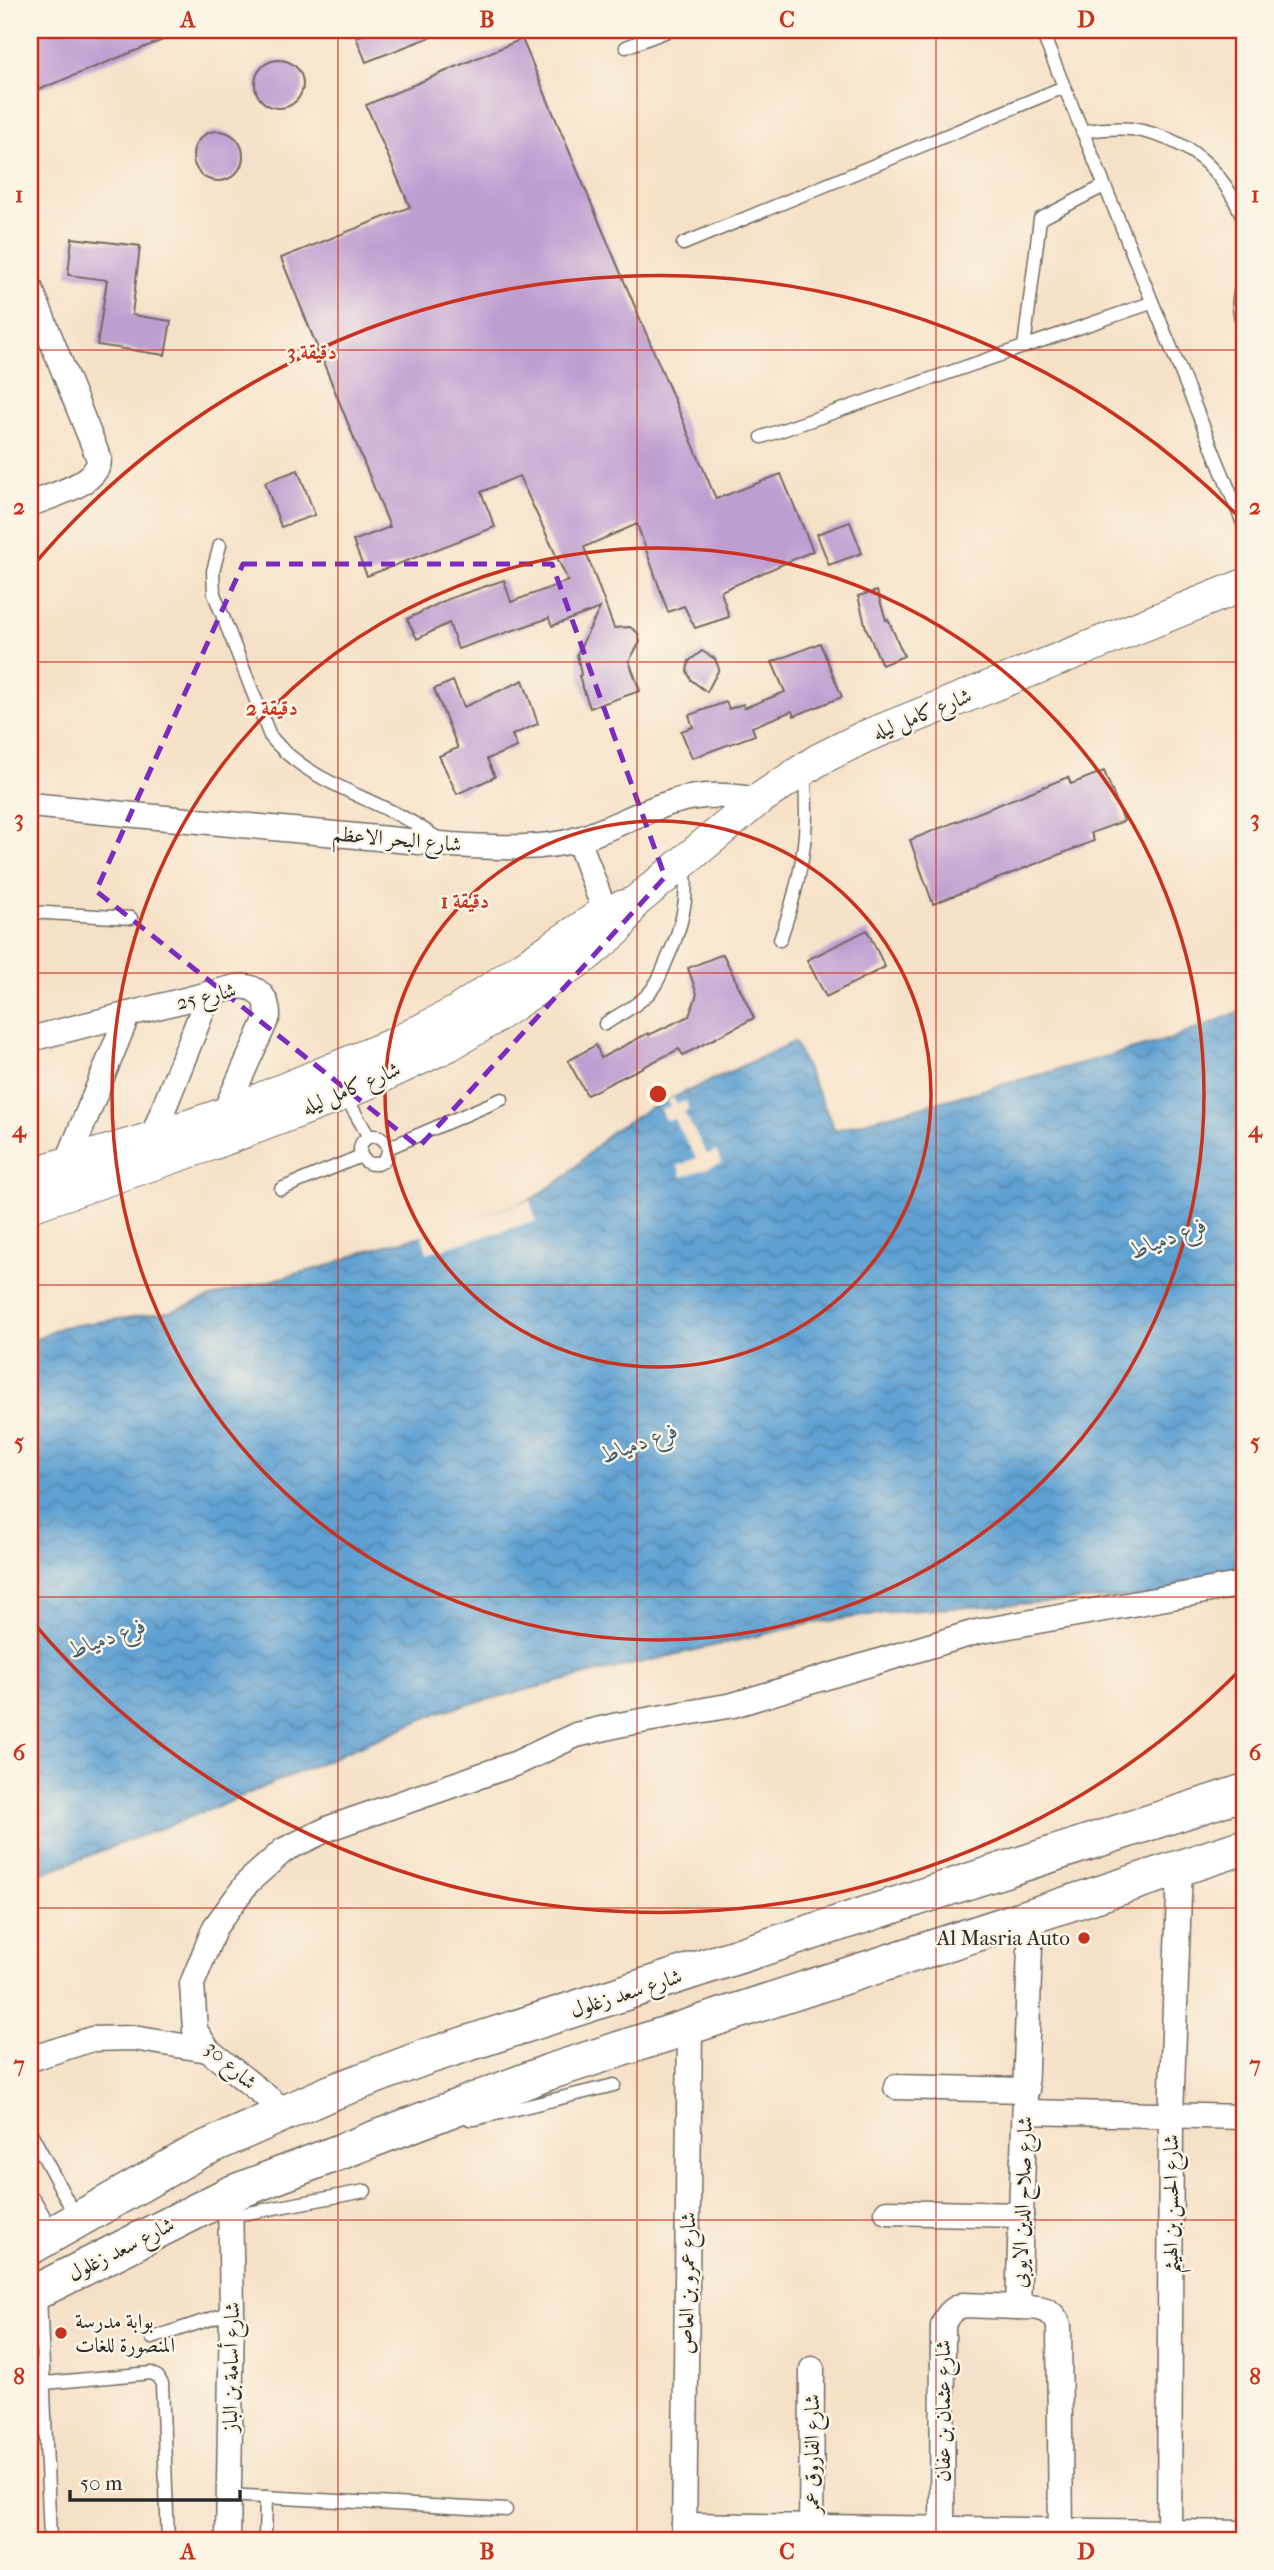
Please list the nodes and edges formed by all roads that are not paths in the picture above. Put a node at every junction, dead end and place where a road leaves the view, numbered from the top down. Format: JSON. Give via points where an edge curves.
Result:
{"nodes":[{"id":1,"x":670,"y":30,"type":"edge"},
{"id":2,"x":1041,"y":30,"type":"edge"},
{"id":3,"x":626,"y":47,"type":"dead end"},
{"id":4,"x":1064,"y":87,"type":"junction"},
{"id":5,"x":1082,"y":131,"type":"junction"},
{"id":6,"x":1104,"y":186,"type":"junction"},
{"id":7,"x":1244,"y":220,"type":"edge"},
{"id":8,"x":683,"y":244,"type":"dead end"},
{"id":9,"x":1244,"y":284,"type":"edge"},
{"id":10,"x":30,"y":287,"type":"edge"},
{"id":11,"x":1151,"y":303,"type":"junction"},
{"id":12,"x":1244,"y":329,"type":"edge"},
{"id":13,"x":1024,"y":347,"type":"junction"},
{"id":14,"x":762,"y":437,"type":"dead end"},
{"id":15,"x":30,"y":504,"type":"edge"},
{"id":16,"x":1244,"y":526,"type":"edge"},
{"id":17,"x":220,"y":545,"type":"dead end"},
{"id":18,"x":1244,"y":585,"type":"edge"},
{"id":19,"x":804,"y":769,"type":"junction"},
{"id":20,"x":758,"y":800,"type":"junction"},
{"id":21,"x":30,"y":805,"type":"edge"},
{"id":22,"x":578,"y":839,"type":"junction"},
{"id":23,"x":451,"y":845,"type":"junction"},
{"id":24,"x":684,"y":862,"type":"junction"},
{"id":25,"x":30,"y":912,"type":"edge"},
{"id":26,"x":619,"y":915,"type":"junction"},
{"id":27,"x":131,"y":918,"type":"dead end"},
{"id":28,"x":780,"y":940,"type":"dead end"},
{"id":29,"x":208,"y":994,"type":"junction"},
{"id":30,"x":128,"y":1014,"type":"junction"},
{"id":31,"x":605,"y":1024,"type":"dead end"},
{"id":32,"x":30,"y":1039,"type":"edge"},
{"id":33,"x":338,"y":1083,"type":"junction"},
{"id":34,"x":502,"y":1099,"type":"dead end"},
{"id":35,"x":224,"y":1114,"type":"junction"},
{"id":36,"x":369,"y":1137,"type":"junction"},
{"id":37,"x":152,"y":1138,"type":"junction"},
{"id":38,"x":209,"y":1145,"type":"junction"},
{"id":39,"x":388,"y":1148,"type":"junction"},
{"id":40,"x":361,"y":1156,"type":"junction"},
{"id":41,"x":67,"y":1163,"type":"junction"},
{"id":42,"x":30,"y":1174,"type":"edge"},
{"id":43,"x":281,"y":1189,"type":"dead end"},
{"id":44,"x":30,"y":1206,"type":"edge"},
{"id":45,"x":1244,"y":1584,"type":"edge"},
{"id":46,"x":1244,"y":1792,"type":"edge"},
{"id":47,"x":1244,"y":1847,"type":"edge"},
{"id":48,"x":1180,"y":1868,"type":"junction"},
{"id":49,"x":928,"y":1895,"type":"junction"},
{"id":50,"x":1031,"y":1916,"type":"junction"},
{"id":51,"x":859,"y":1918,"type":"junction"},
{"id":52,"x":911,"y":1953,"type":"junction"},
{"id":53,"x":690,"y":2026,"type":"junction"},
{"id":54,"x":208,"y":2050,"type":"junction"},
{"id":55,"x":30,"y":2059,"type":"edge"},
{"id":56,"x":614,"y":2085,"type":"dead end"},
{"id":57,"x":897,"y":2087,"type":"dead end"},
{"id":58,"x":1026,"y":2101,"type":"junction"},
{"id":59,"x":466,"y":2104,"type":"junction"},
{"id":60,"x":286,"y":2113,"type":"junction"},
{"id":61,"x":1171,"y":2115,"type":"junction"},
{"id":62,"x":1244,"y":2117,"type":"edge"},
{"id":63,"x":30,"y":2131,"type":"edge"},
{"id":64,"x":365,"y":2191,"type":"dead end"},
{"id":65,"x":30,"y":2204,"type":"edge"},
{"id":66,"x":231,"y":2205,"type":"junction"},
{"id":67,"x":887,"y":2212,"type":"dead end"},
{"id":68,"x":1021,"y":2215,"type":"junction"},
{"id":69,"x":52,"y":2234,"type":"edge"},
{"id":70,"x":35,"y":2293,"type":"edge"},
{"id":71,"x":1018,"y":2307,"type":"junction"},
{"id":72,"x":232,"y":2312,"type":"junction"},
{"id":73,"x":152,"y":2338,"type":"dead end"},
{"id":74,"x":812,"y":2368,"type":"dead end"},
{"id":75,"x":45,"y":2383,"type":"junction"},
{"id":76,"x":228,"y":2495,"type":"junction"},
{"id":77,"x":266,"y":2497,"type":"junction"},
{"id":78,"x":506,"y":2510,"type":"dead end"},
{"id":79,"x":684,"y":2533,"type":"edge"},
{"id":80,"x":1244,"y":2533,"type":"edge"},
{"id":81,"x":811,"y":2534,"type":"edge"},
{"id":82,"x":942,"y":2535,"type":"edge"},
{"id":83,"x":1061,"y":2535,"type":"edge"},
{"id":84,"x":1169,"y":2536,"type":"edge"},
{"id":85,"x":50,"y":2540,"type":"edge"},
{"id":86,"x":168,"y":2540,"type":"edge"},
{"id":87,"x":228,"y":2540,"type":"edge"},
{"id":88,"x":265,"y":2540,"type":"edge"}],
"edges":[{"from":1,"to":3,"type":"lane"},
{"from":2,"to":4,"type":"lane"},
{"from":4,"to":5,"type":"lane"},
{"from":4,"to":8,"type":"lane"},
{"from":5,"to":6,"type":"lane"},
{"from":5,"to":7,"type":"lane","via":[[1129,129],[1177,141],[1203,158],[1222,179]]},
{"from":6,"to":11,"type":"lane"},
{"from":6,"to":13,"type":"lane","via":[[1040,219]]},
{"from":9,"to":12,"type":"lane","via":[[1237,308]]},
{"from":10,"to":15,"type":"street","via":[[99,466],[87,480]]},
{"from":11,"to":13,"type":"lane"},
{"from":11,"to":16,"type":"lane"},
{"from":13,"to":14,"type":"lane"},
{"from":17,"to":23,"type":"lane","via":[[213,571],[214,594],[270,736],[300,766]]},
{"from":18,"to":19,"type":"street","name":"شارع كامل ليله","via":[[864,737]]},
{"from":19,"to":20,"type":"street","name":"شارع كامل ليله"},
{"from":19,"to":28,"type":"lane","via":[[808,806],[801,872]]},
{"from":20,"to":22,"type":"street","name":"شارع البحر الاعظم","via":[[730,795],[674,801]]},
{"from":20,"to":24,"type":"street","name":"شارع كامل ليله"},
{"from":21,"to":23,"type":"street","name":"شارع البحر الاعظم"},
{"from":22,"to":23,"type":"street","name":"شارع البحر الاعظم","via":[[529,846]]},
{"from":22,"to":26,"type":"street"},
{"from":24,"to":26,"type":"street","name":"شارع كامل ليله"},
{"from":24,"to":31,"type":"lane","via":[[684,911],[677,939],[657,981],[645,997]]},
{"from":25,"to":27,"type":"lane"},
{"from":26,"to":33,"type":"street","name":"شارع كامل ليله","via":[[586,956],[449,1045]]},
{"from":29,"to":30,"type":"street","name":"شارع 25"},
{"from":29,"to":35,"type":"street","name":"شارع 25","via":[[245,986],[260,993],[268,1008]]},
{"from":29,"to":37,"type":"street"},
{"from":30,"to":32,"type":"street","name":"شارع 25"},
{"from":30,"to":41,"type":"street"},
{"from":33,"to":35,"type":"street","name":"شارع كامل ليله"},
{"from":33,"to":36,"type":"lane"},
{"from":33,"to":38,"type":"street","name":"شارع كامل ليله"},
{"from":34,"to":39,"type":"lane"},
{"from":35,"to":37,"type":"street","name":"شارع كامل ليله"},
{"from":35,"to":38,"type":"street","name":"شارع 25"},
{"from":36,"to":39,"type":"lane","via":[[380,1137]]},
{"from":36,"to":40,"type":"lane"},
{"from":37,"to":41,"type":"street","name":"شارع كامل ليله"},
{"from":38,"to":44,"type":"street","name":"شارع كامل ليله"},
{"from":39,"to":40,"type":"lane","via":[[380,1164]]},
{"from":40,"to":43,"type":"lane"},
{"from":41,"to":42,"type":"street","name":"شارع كامل ليله"},
{"from":45,"to":54,"type":"street","name":"شارع 30","via":[[976,1632],[733,1705],[576,1735],[517,1763],[332,1827],[284,1850],[248,1882],[215,1927],[192,1984],[195,2030]]},
{"from":46,"to":49,"type":"main road","name":"شارع سعد زغلول"},
{"from":47,"to":48,"type":"main road","name":"شارع سعد زغلول"},
{"from":48,"to":50,"type":"main road","name":"شارع سعد زغلول"},
{"from":48,"to":61,"type":"street","name":"شارع الحسن بن الهيثم"},
{"from":49,"to":51,"type":"main road","name":"شارع سعد زغلول"},
{"from":49,"to":52,"type":"main road","via":[[936,1910]]},
{"from":50,"to":52,"type":"main road","name":"شارع سعد زغلول"},
{"from":50,"to":58,"type":"street","name":"شارع صلاح الدين الايوبى"},
{"from":51,"to":52,"type":"main road","via":[[855,1928],[860,1934]]},
{"from":51,"to":60,"type":"main road","name":"شارع سعد زغلول","via":[[425,2057]]},
{"from":52,"to":53,"type":"main road","name":"شارع سعد زغلول"},
{"from":53,"to":59,"type":"main road","name":"شارع سعد زغلول"},
{"from":53,"to":79,"type":"street","name":"شارع عمرو بن العاص"},
{"from":54,"to":55,"type":"street","via":[[133,2038],[92,2039]]},
{"from":54,"to":60,"type":"street","name":"شارع 30"},
{"from":56,"to":59,"type":"lane","via":[[473,2120]]},
{"from":57,"to":58,"type":"street"},
{"from":58,"to":61,"type":"street"},
{"from":58,"to":68,"type":"street","name":"شارع صلاح الدين الايوبى"},
{"from":59,"to":66,"type":"main road","name":"شارع سعد زغلول"},
{"from":60,"to":69,"type":"main road","name":"شارع سعد زغلول","via":[[197,2152]]},
{"from":61,"to":62,"type":"street"},
{"from":61,"to":84,"type":"street","name":"شارع الحسن بن الهيثم"},
{"from":63,"to":69,"type":"lane"},
{"from":64,"to":66,"type":"lane"},
{"from":65,"to":69,"type":"street"},
{"from":66,"to":70,"type":"main road","name":"شارع سعد زغلول"},
{"from":66,"to":72,"type":"street","name":"شارع أسامة بن الباز"},
{"from":67,"to":68,"type":"street"},
{"from":68,"to":71,"type":"street","name":"شارع صلاح الدين الايوبى"},
{"from":70,"to":75,"type":"lane"},
{"from":71,"to":82,"type":"street","name":"شارع عثمان بن عفان","via":[[963,2305],[945,2319]]},
{"from":71,"to":83,"type":"street","name":"شارع صلاح الدين الايوبى","via":[[1049,2311],[1059,2325]]},
{"from":72,"to":73,"type":"lane"},
{"from":72,"to":76,"type":"street","name":"شارع أسامة بن الباز"},
{"from":74,"to":81,"type":"street","name":"شارع الفاروق عمر"},
{"from":75,"to":85,"type":"lane"},
{"from":75,"to":86,"type":"lane","via":[[158,2376],[162,2384]]},
{"from":76,"to":77,"type":"lane"},
{"from":76,"to":87,"type":"street","name":"شارع أسامة بن الباز"},
{"from":77,"to":78,"type":"lane"},
{"from":77,"to":88,"type":"lane"},
{"from":79,"to":81,"type":"street"},
{"from":80,"to":84,"type":"street"},
{"from":81,"to":82,"type":"street"},
{"from":82,"to":83,"type":"street"},
{"from":83,"to":84,"type":"street"}]}
